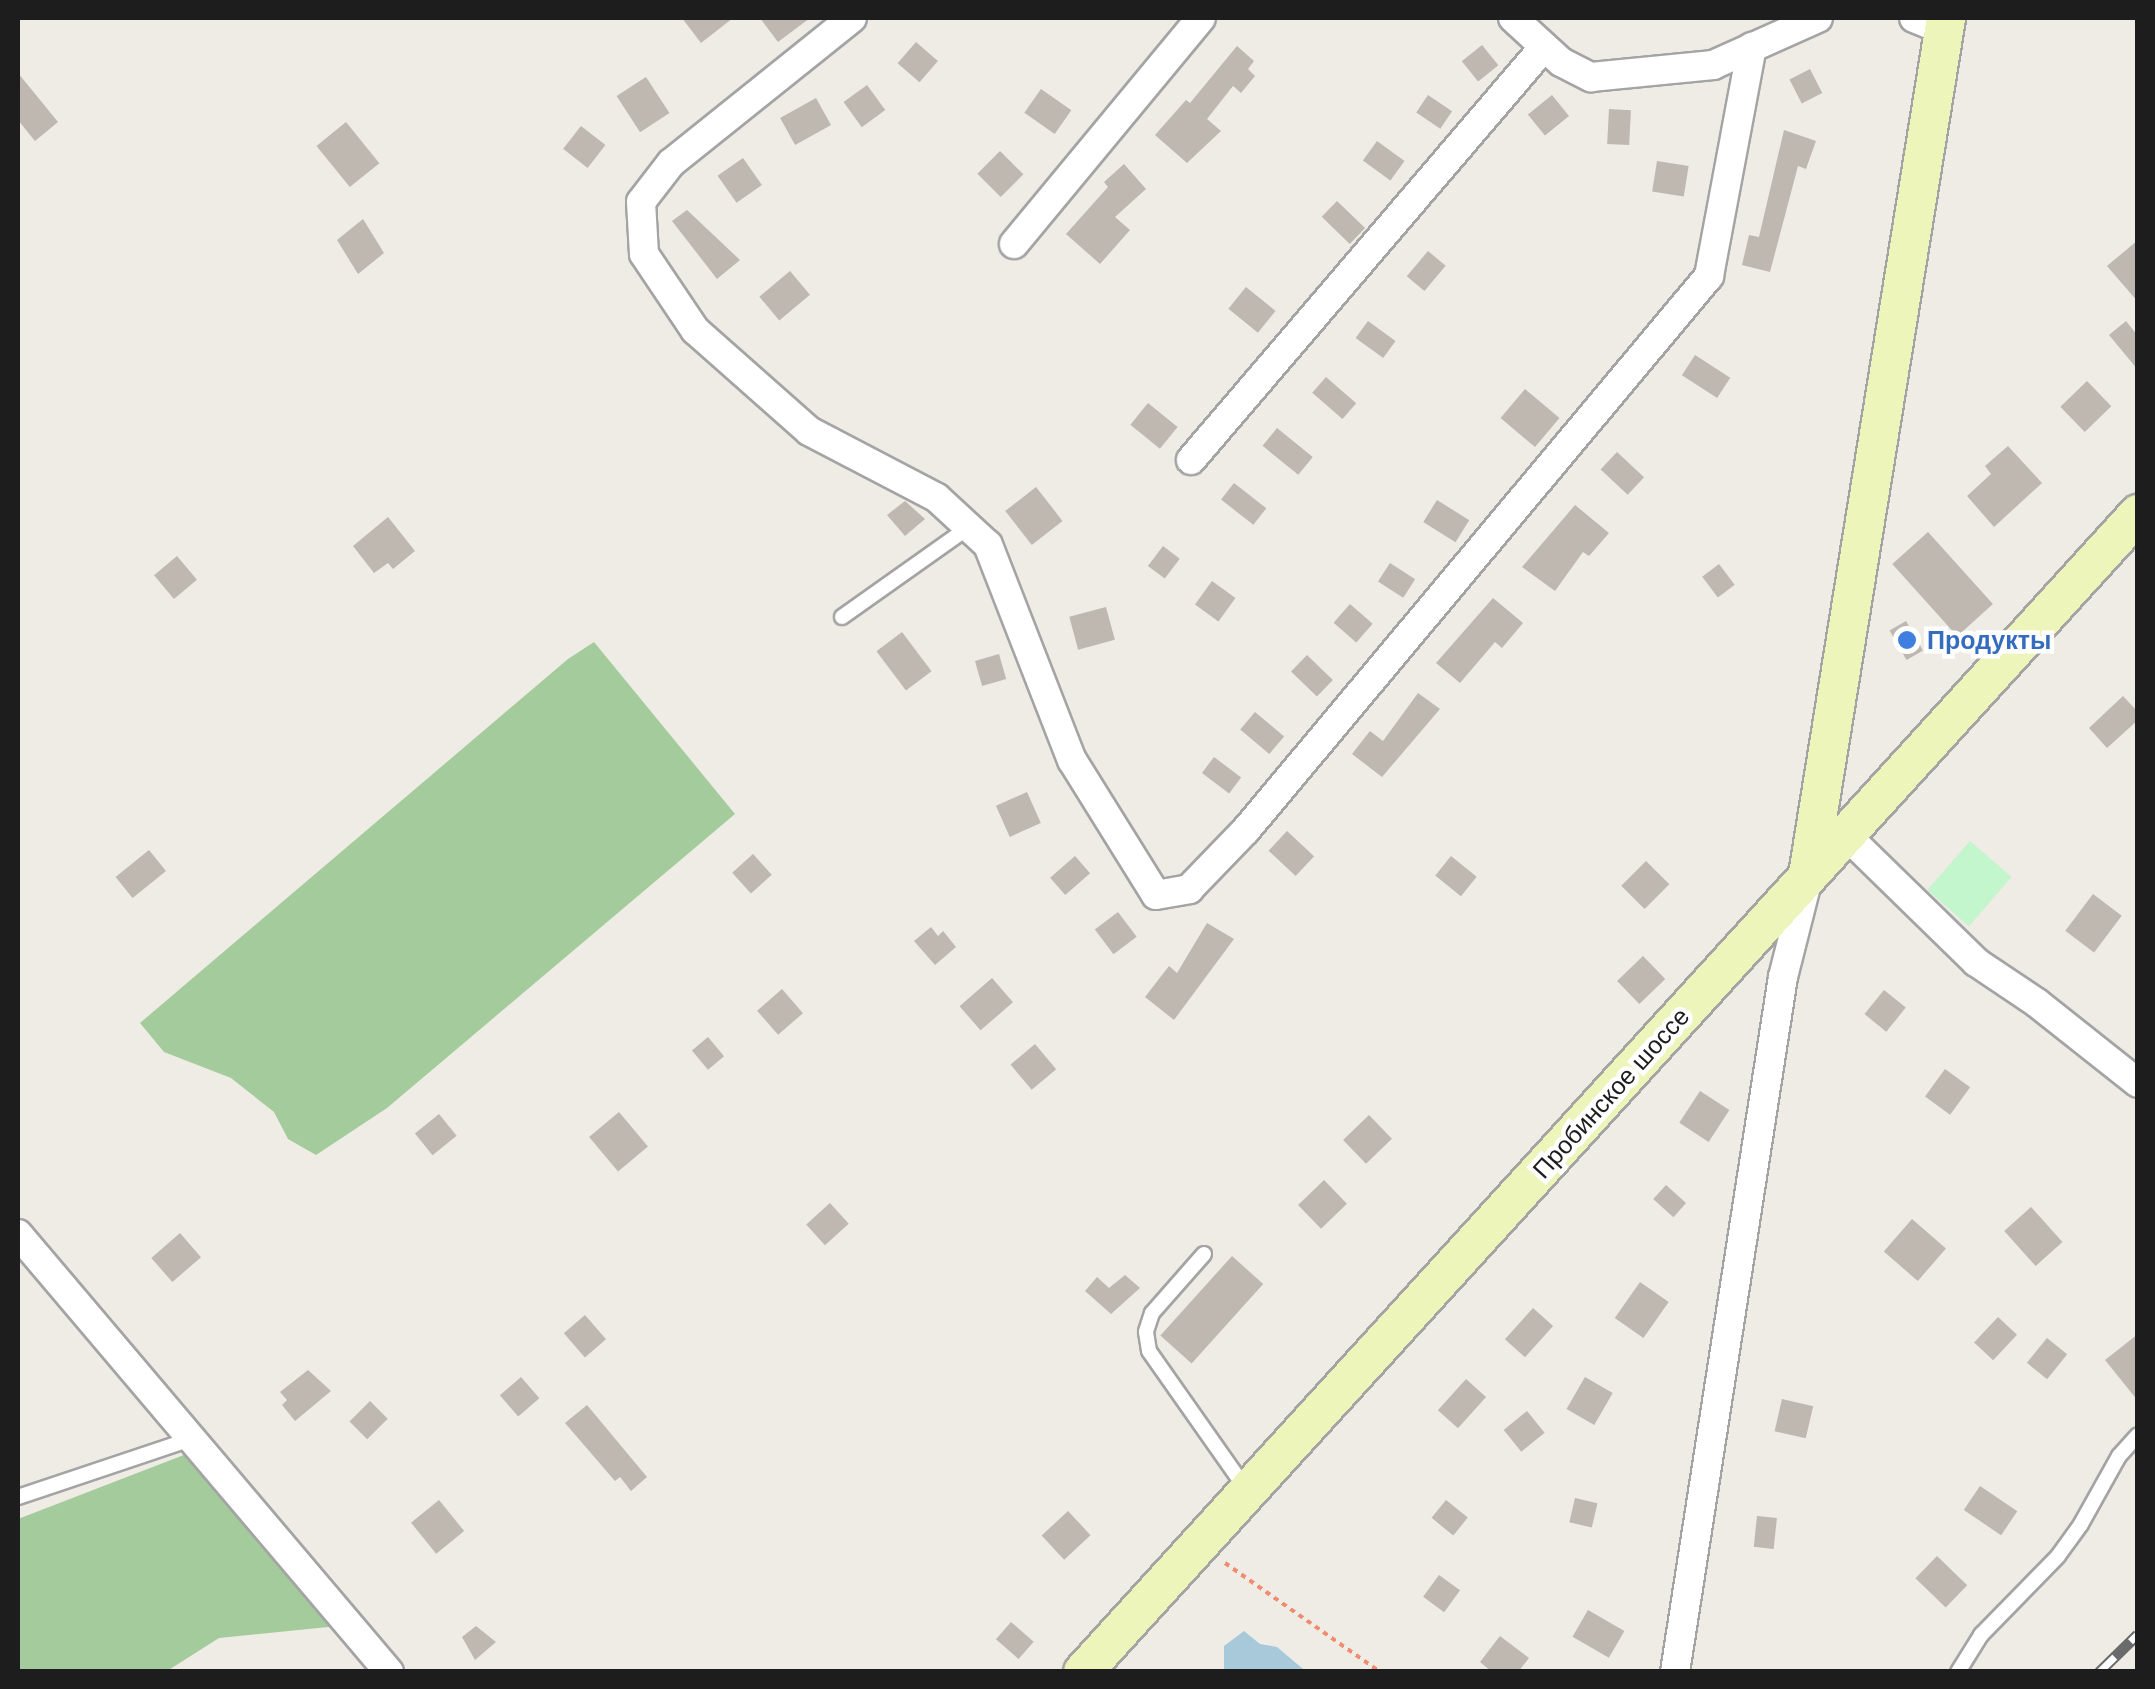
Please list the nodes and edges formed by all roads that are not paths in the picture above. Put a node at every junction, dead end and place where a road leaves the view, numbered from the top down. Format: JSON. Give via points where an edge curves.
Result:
{"nodes":[{"id":1,"x":852,"y":18,"type":"edge"},
{"id":2,"x":1201,"y":18,"type":"edge"},
{"id":3,"x":1514,"y":18,"type":"edge"},
{"id":4,"x":1818,"y":18,"type":"edge"},
{"id":5,"x":1935,"y":22,"type":"edge"},
{"id":6,"x":1544,"y":46,"type":"junction"},
{"id":7,"x":1752,"y":47,"type":"junction"},
{"id":8,"x":1014,"y":244,"type":"dead end"},
{"id":9,"x":1190,"y":460,"type":"dead end"},
{"id":10,"x":2138,"y":514,"type":"edge"},
{"id":11,"x":969,"y":527,"type":"junction"},
{"id":12,"x":842,"y":617,"type":"dead end"},
{"id":13,"x":1846,"y":835,"type":"junction"},
{"id":14,"x":1808,"y":875,"type":"junction"},
{"id":15,"x":2138,"y":1083,"type":"edge"},
{"id":16,"x":18,"y":1234,"type":"edge"},
{"id":17,"x":1204,"y":1254,"type":"dead end"},
{"id":18,"x":2138,"y":1435,"type":"edge"},
{"id":19,"x":188,"y":1440,"type":"junction"},
{"id":20,"x":1249,"y":1494,"type":"junction"},
{"id":21,"x":18,"y":1497,"type":"edge"},
{"id":22,"x":1088,"y":1670,"type":"edge"},
{"id":23,"x":388,"y":1672,"type":"edge"},
{"id":24,"x":1674,"y":1672,"type":"edge"},
{"id":25,"x":1958,"y":1672,"type":"edge"}],
"edges":[{"from":1,"to":11,"type":"street","via":[[671,162],[641,202],[644,254],[695,330],[809,430],[937,498]]},
{"from":2,"to":8,"type":"street"},
{"from":3,"to":6,"type":"street"},
{"from":4,"to":7,"type":"street"},
{"from":5,"to":14,"type":"main road"},
{"from":6,"to":7,"type":"street","via":[[1591,77],[1712,65]]},
{"from":6,"to":9,"type":"street"},
{"from":7,"to":11,"type":"street","via":[[1709,276],[1246,830],[1189,889],[1156,895],[1072,760],[988,545]]},
{"from":10,"to":13,"type":"main road","name":"Пробинское шоссе"},
{"from":11,"to":12,"type":"lane"},
{"from":13,"to":14,"type":"main road","name":"Пробинское шоссе"},
{"from":13,"to":15,"type":"street","via":[[1976,962]]},
{"from":14,"to":20,"type":"main road","name":"Пробинское шоссе"},
{"from":14,"to":24,"type":"street","via":[[1783,976]]},
{"from":16,"to":19,"type":"street"},
{"from":17,"to":20,"type":"lane","via":[[1152,1313],[1146,1332],[1150,1350]]},
{"from":18,"to":25,"type":"lane","via":[[2082,1524],[1981,1635]]},
{"from":19,"to":21,"type":"lane"},
{"from":19,"to":23,"type":"street"},
{"from":20,"to":22,"type":"main road","name":"Пробинское шоссе"}]}
